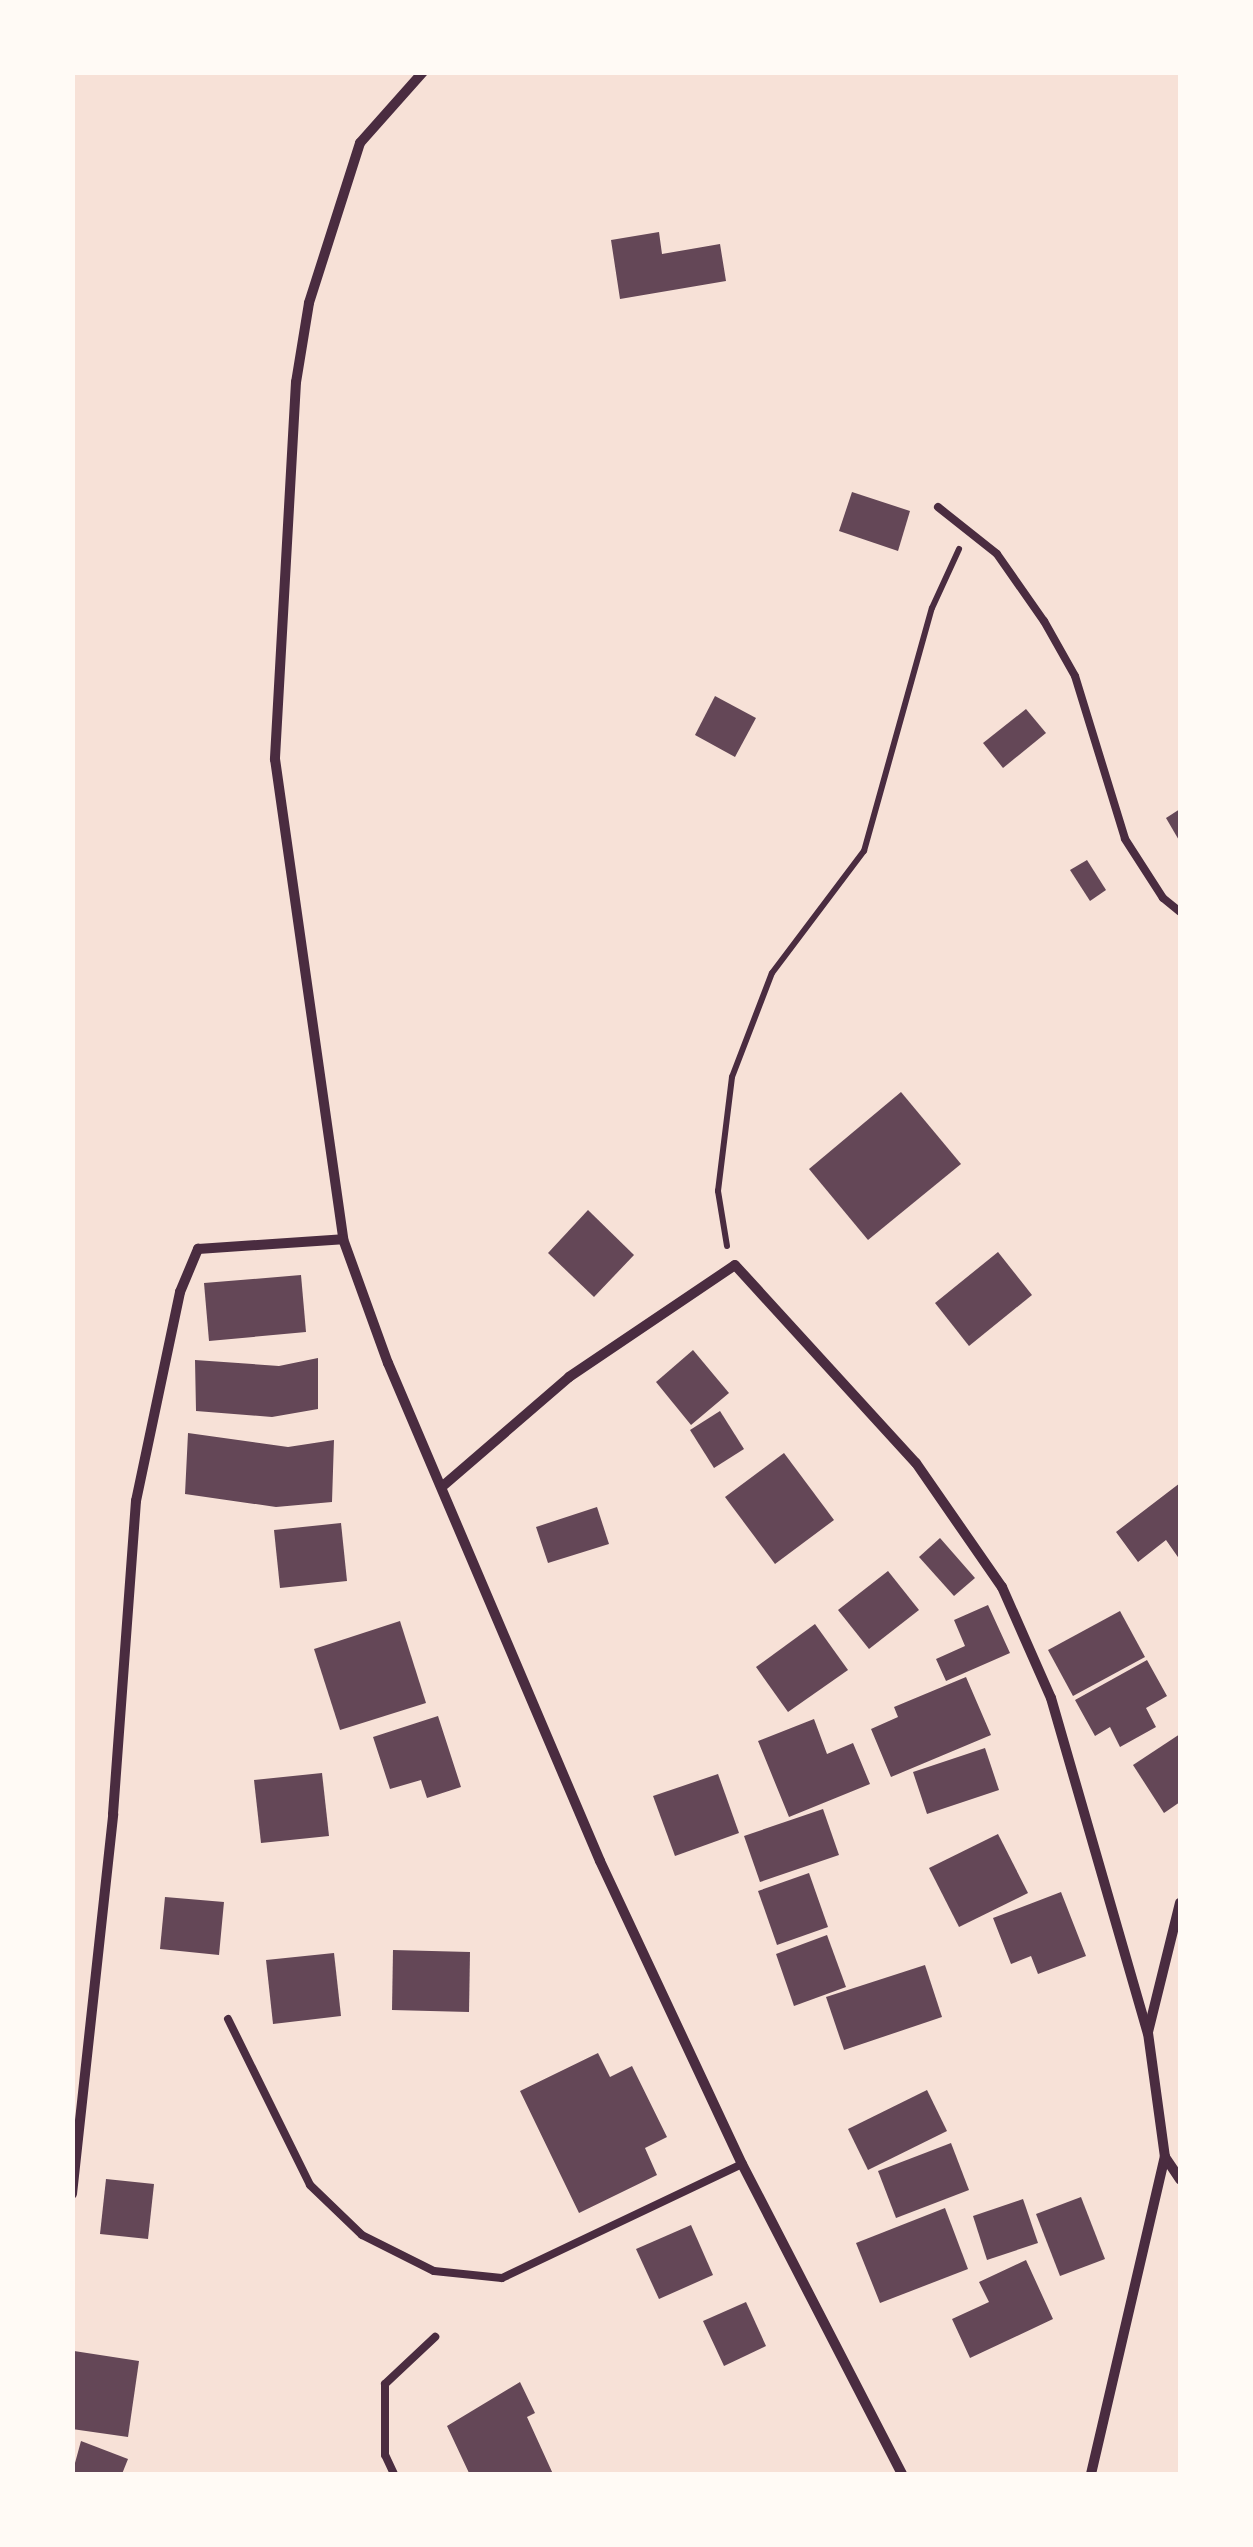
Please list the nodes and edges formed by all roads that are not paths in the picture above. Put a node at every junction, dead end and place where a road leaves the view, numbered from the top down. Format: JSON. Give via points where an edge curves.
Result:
{"nodes":[{"id":1,"x":423,"y":72,"type":"edge"},
{"id":2,"x":938,"y":507,"type":"dead end"},
{"id":3,"x":1180,"y":912,"type":"edge"},
{"id":4,"x":343,"y":1239,"type":"junction"},
{"id":5,"x":444,"y":1484,"type":"junction"},
{"id":6,"x":1180,"y":1903,"type":"edge"},
{"id":7,"x":228,"y":2019,"type":"dead end"},
{"id":8,"x":1148,"y":2033,"type":"junction"},
{"id":9,"x":1165,"y":2158,"type":"junction"},
{"id":10,"x":742,"y":2164,"type":"junction"},
{"id":11,"x":1180,"y":2178,"type":"edge"},
{"id":12,"x":72,"y":2194,"type":"edge"},
{"id":13,"x":435,"y":2338,"type":"dead end"},
{"id":14,"x":394,"y":2474,"type":"edge"},
{"id":15,"x":902,"y":2474,"type":"edge"},
{"id":16,"x":1091,"y":2474,"type":"edge"}],
"edges":[{"from":1,"to":4,"type":"street","via":[[360,143],[309,303],[296,382],[276,758]]},
{"from":2,"to":3,"type":"lane","via":[[997,554],[1075,676],[1125,840],[1163,898]]},
{"from":4,"to":5,"type":"street","via":[[388,1362]]},
{"from":4,"to":12,"type":"street","via":[[198,1249],[180,1292],[136,1501],[113,1814]]},
{"from":5,"to":8,"type":"street","via":[[569,1377],[734,1265],[916,1462],[1002,1587],[1052,1698]]},
{"from":5,"to":10,"type":"street","via":[[600,1861]]},
{"from":6,"to":8,"type":"street"},
{"from":7,"to":10,"type":"lane","via":[[310,2185],[362,2235],[434,2271],[502,2278]]},
{"from":8,"to":9,"type":"street"},
{"from":9,"to":11,"type":"street"},
{"from":9,"to":16,"type":"street"},
{"from":10,"to":15,"type":"street"},
{"from":13,"to":14,"type":"lane","via":[[385,2384],[384,2454]]}]}
